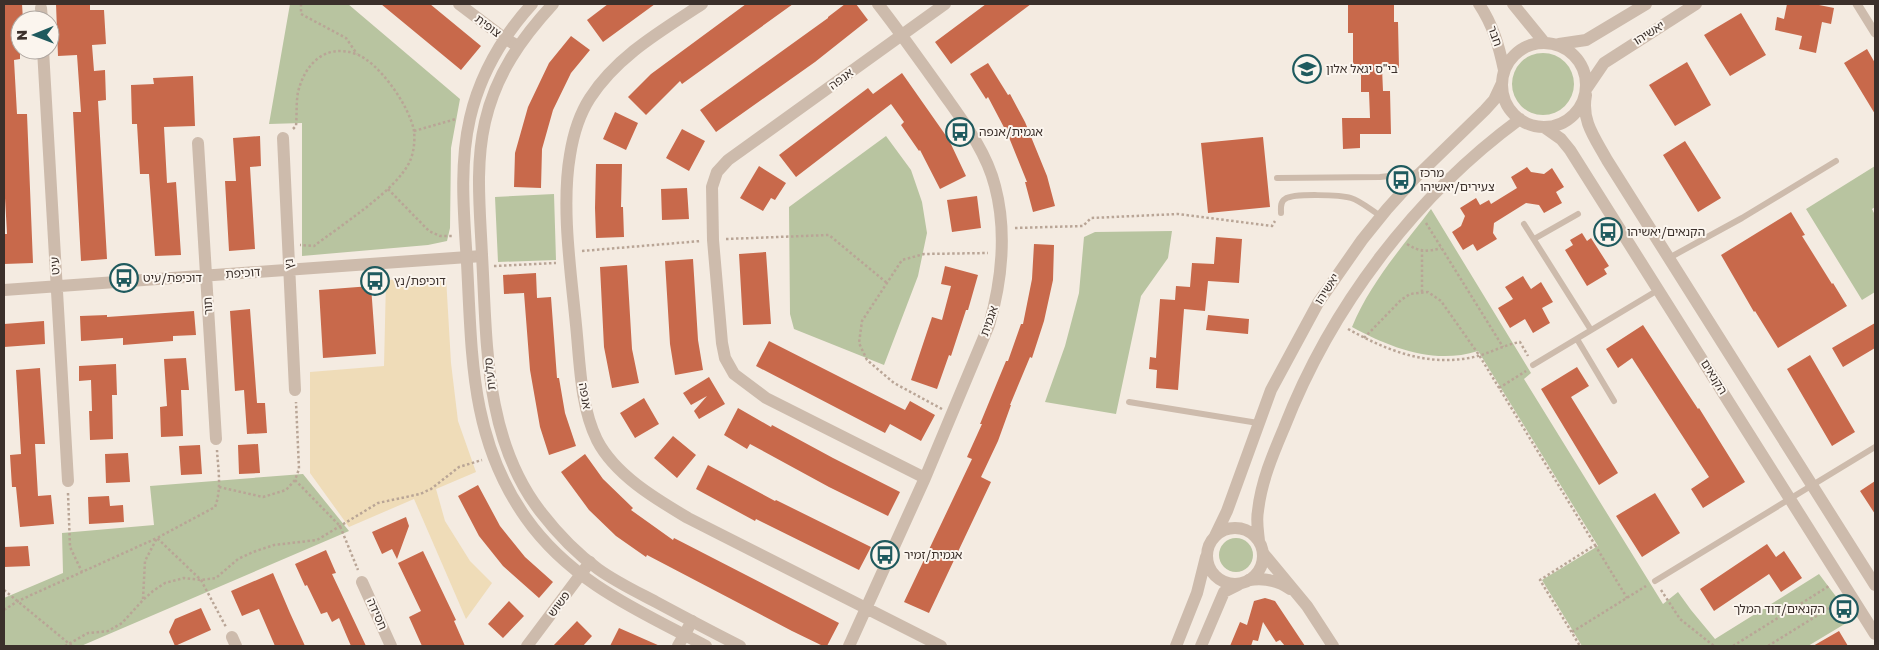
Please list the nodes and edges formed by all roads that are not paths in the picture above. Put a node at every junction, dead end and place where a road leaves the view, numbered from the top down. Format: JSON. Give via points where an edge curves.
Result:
{"nodes":[{"id":1,"x":459,"y":4,"type":"edge"},
{"id":2,"x":532,"y":4,"type":"edge"},
{"id":3,"x":553,"y":4,"type":"edge"},
{"id":4,"x":702,"y":4,"type":"edge"},
{"id":5,"x":878,"y":4,"type":"edge"},
{"id":6,"x":945,"y":4,"type":"edge"},
{"id":7,"x":1479,"y":4,"type":"edge"},
{"id":8,"x":1513,"y":4,"type":"edge"},
{"id":9,"x":1646,"y":4,"type":"edge"},
{"id":10,"x":1696,"y":4,"type":"edge"},
{"id":11,"x":1857,"y":4,"type":"edge"},
{"id":12,"x":1875,"y":33,"type":"edge"},
{"id":13,"x":902,"y":35,"type":"junction"},
{"id":14,"x":504,"y":38,"type":"junction"},
{"id":15,"x":1544,"y":42,"type":"junction"},
{"id":16,"x":1558,"y":44,"type":"junction"},
{"id":17,"x":518,"y":46,"type":"junction"},
{"id":18,"x":45,"y":60,"type":"edge"},
{"id":19,"x":1503,"y":77,"type":"junction"},
{"id":20,"x":1586,"y":92,"type":"junction"},
{"id":21,"x":1520,"y":119,"type":"junction"},
{"id":22,"x":1544,"y":128,"type":"junction"},
{"id":23,"x":283,"y":138,"type":"road end"},
{"id":24,"x":198,"y":143,"type":"dead end"},
{"id":25,"x":1836,"y":161,"type":"dead end"},
{"id":26,"x":1420,"y":173,"type":"junction"},
{"id":27,"x":1277,"y":178,"type":"dead end"},
{"id":28,"x":1282,"y":213,"type":"road end"},
{"id":29,"x":1578,"y":214,"type":"dead end"},
{"id":30,"x":1381,"y":216,"type":"junction"},
{"id":31,"x":1524,"y":224,"type":"dead end"},
{"id":32,"x":1534,"y":239,"type":"junction"},
{"id":33,"x":466,"y":257,"type":"junction"},
{"id":34,"x":1669,"y":258,"type":"junction"},
{"id":35,"x":483,"y":261,"type":"junction"},
{"id":36,"x":290,"y":270,"type":"junction"},
{"id":37,"x":206,"y":276,"type":"junction"},
{"id":38,"x":57,"y":286,"type":"junction"},
{"id":39,"x":4,"y":290,"type":"edge"},
{"id":40,"x":1658,"y":290,"type":"junction"},
{"id":41,"x":1591,"y":330,"type":"junction"},
{"id":42,"x":1577,"y":339,"type":"junction"},
{"id":43,"x":1533,"y":366,"type":"road end"},
{"id":44,"x":295,"y":390,"type":"road end"},
{"id":45,"x":1614,"y":401,"type":"dead end"},
{"id":46,"x":1129,"y":402,"type":"dead end"},
{"id":47,"x":1258,"y":423,"type":"junction"},
{"id":48,"x":216,"y":439,"type":"road end"},
{"id":49,"x":1875,"y":447,"type":"edge"},
{"id":50,"x":925,"y":478,"type":"junction"},
{"id":51,"x":68,"y":481,"type":"road end"},
{"id":52,"x":1812,"y":485,"type":"junction"},
{"id":53,"x":1790,"y":498,"type":"junction"},
{"id":54,"x":1215,"y":536,"type":"junction"},
{"id":55,"x":1261,"y":547,"type":"junction"},
{"id":56,"x":1207,"y":552,"type":"junction"},
{"id":57,"x":590,"y":562,"type":"junction"},
{"id":58,"x":580,"y":575,"type":"junction"},
{"id":59,"x":1655,"y":581,"type":"road end"},
{"id":60,"x":362,"y":582,"type":"road end"},
{"id":61,"x":1245,"y":582,"type":"junction"},
{"id":62,"x":1875,"y":585,"type":"edge"},
{"id":63,"x":1298,"y":595,"type":"junction"},
{"id":64,"x":866,"y":608,"type":"junction"},
{"id":65,"x":692,"y":621,"type":"junction"},
{"id":66,"x":1875,"y":634,"type":"edge"},
{"id":67,"x":681,"y":640,"type":"edge"},
{"id":68,"x":391,"y":646,"type":"edge"},
{"id":69,"x":527,"y":646,"type":"edge"},
{"id":70,"x":706,"y":646,"type":"edge"},
{"id":71,"x":740,"y":646,"type":"edge"},
{"id":72,"x":849,"y":646,"type":"edge"},
{"id":73,"x":941,"y":646,"type":"edge"},
{"id":74,"x":1176,"y":646,"type":"edge"},
{"id":75,"x":1201,"y":646,"type":"edge"},
{"id":76,"x":1333,"y":646,"type":"edge"}],
"edges":[{"from":1,"to":14,"type":"street","name":"צופית"},
{"from":2,"to":14,"type":"street","name":"סלעית"},
{"from":3,"to":17,"type":"street","name":"סלעית"},
{"from":4,"to":64,"type":"street","name":"אנפה","via":[[620,62],[589,100],[576,126],[567,189],[570,257],[588,418],[598,441],[616,465],[634,484],[658,501]]},
{"from":5,"to":13,"type":"street","name":"אגמית"},
{"from":6,"to":13,"type":"street","name":"אנפה"},
{"from":7,"to":19,"type":"street","name":"חבר","via":[[1496,36]]},
{"from":8,"to":15,"type":"street"},
{"from":9,"to":16,"type":"street","via":[[1586,40]]},
{"from":10,"to":20,"type":"street","name":"יאשיהו","via":[[1604,63]]},
{"from":11,"to":12,"type":"street"},
{"from":13,"to":50,"type":"street","name":"אגמית","via":[[977,142],[995,186],[1001,228],[999,286],[989,325]]},
{"from":13,"to":50,"type":"street","name":"אנפה","via":[[728,160],[717,172],[712,187],[713,240],[722,343],[725,358],[734,374],[766,398]]},
{"from":14,"to":17,"type":"street","name":"צופית"},
{"from":14,"to":33,"type":"street","name":"סלעית","via":[[470,116],[463,161]]},
{"from":15,"to":16,"type":"street"},
{"from":15,"to":19,"type":"street","via":[[1520,50],[1511,59]]},
{"from":16,"to":20,"type":"street","via":[[1583,66]]},
{"from":17,"to":35,"type":"street","name":"סלעית","via":[[494,95],[481,141],[478,188]]},
{"from":18,"to":38,"type":"street","name":"עיט"},
{"from":19,"to":21,"type":"street","via":[[1506,104]]},
{"from":19,"to":26,"type":"street","name":"יאשיהו","via":[[1494,100]]},
{"from":20,"to":22,"type":"street","via":[[1579,110],[1567,121]]},
{"from":20,"to":34,"type":"street","name":"הקנאים","via":[[1583,108],[1593,135]]},
{"from":21,"to":22,"type":"street"},
{"from":21,"to":55,"type":"street","name":"יאשיהו","via":[[1488,142],[1418,212],[1358,288],[1336,322],[1294,400],[1270,464],[1257,512]]},
{"from":22,"to":40,"type":"street","name":"הקנאים","via":[[1561,139],[1570,150]]},
{"from":23,"to":36,"type":"street","name":"נץ"},
{"from":24,"to":37,"type":"street","name":"תור"},
{"from":25,"to":34,"type":"lane"},
{"from":26,"to":27,"type":"lane","via":[[1380,177]]},
{"from":26,"to":30,"type":"street","name":"יאשיהו"},
{"from":28,"to":30,"type":"lane","via":[[1281,203],[1293,196],[1341,196],[1352,198]]},
{"from":29,"to":32,"type":"lane"},
{"from":30,"to":47,"type":"street","name":"יאשיהו","via":[[1318,303],[1271,390]]},
{"from":31,"to":32,"type":"lane"},
{"from":32,"to":41,"type":"lane"},
{"from":33,"to":35,"type":"street","name":"דוכיפת"},
{"from":33,"to":36,"type":"street","name":"דוכיפת"},
{"from":33,"to":58,"type":"street","name":"סלעית","via":[[475,384],[481,422],[493,456],[511,495],[527,519]]},
{"from":34,"to":52,"type":"street","name":"הקנאים"},
{"from":35,"to":57,"type":"street","name":"סלעית","via":[[490,376],[504,441],[524,487],[539,510],[558,533]]},
{"from":36,"to":37,"type":"street","name":"דוכיפת"},
{"from":36,"to":44,"type":"street","name":"נץ"},
{"from":37,"to":38,"type":"street","name":"דוכיפת"},
{"from":37,"to":48,"type":"street","name":"תור"},
{"from":38,"to":39,"type":"street","name":"דוכיפת"},
{"from":38,"to":51,"type":"street","name":"עיט"},
{"from":40,"to":41,"type":"lane"},
{"from":40,"to":53,"type":"street","name":"הקנאים"},
{"from":41,"to":42,"type":"lane"},
{"from":42,"to":43,"type":"lane"},
{"from":42,"to":45,"type":"lane"},
{"from":46,"to":47,"type":"lane"},
{"from":47,"to":54,"type":"street","name":"יאשיהו"},
{"from":49,"to":52,"type":"lane"},
{"from":50,"to":64,"type":"street","name":"אגמית"},
{"from":52,"to":53,"type":"lane"},
{"from":52,"to":62,"type":"street","name":"הקנאים"},
{"from":53,"to":59,"type":"lane"},
{"from":53,"to":66,"type":"street","name":"הקנאים"},
{"from":54,"to":55,"type":"street","via":[[1230,528],[1238,528],[1253,535]]},
{"from":54,"to":56,"type":"street"},
{"from":55,"to":61,"type":"street","via":[[1260,569]]},
{"from":55,"to":63,"type":"street"},
{"from":56,"to":61,"type":"street","via":[[1207,561],[1215,576],[1231,584]]},
{"from":56,"to":74,"type":"street","via":[[1197,593]]},
{"from":57,"to":58,"type":"street","name":"פשוש"},
{"from":57,"to":65,"type":"street","name":"סלעית","via":[[616,581]]},
{"from":58,"to":67,"type":"street","name":"סלעית"},
{"from":58,"to":69,"type":"street","name":"פשוש"},
{"from":60,"to":68,"type":"street","name":"חסידה"},
{"from":61,"to":63,"type":"street","via":[[1271,580]]},
{"from":61,"to":75,"type":"street","via":[[1224,592]]},
{"from":63,"to":76,"type":"street"},
{"from":64,"to":72,"type":"street","name":"אגמית"},
{"from":64,"to":73,"type":"street","name":"אנפה"},
{"from":65,"to":67,"type":"street"},
{"from":65,"to":71,"type":"street","name":"סלעית"},
{"from":67,"to":70,"type":"street","name":"סלעית"}]}
